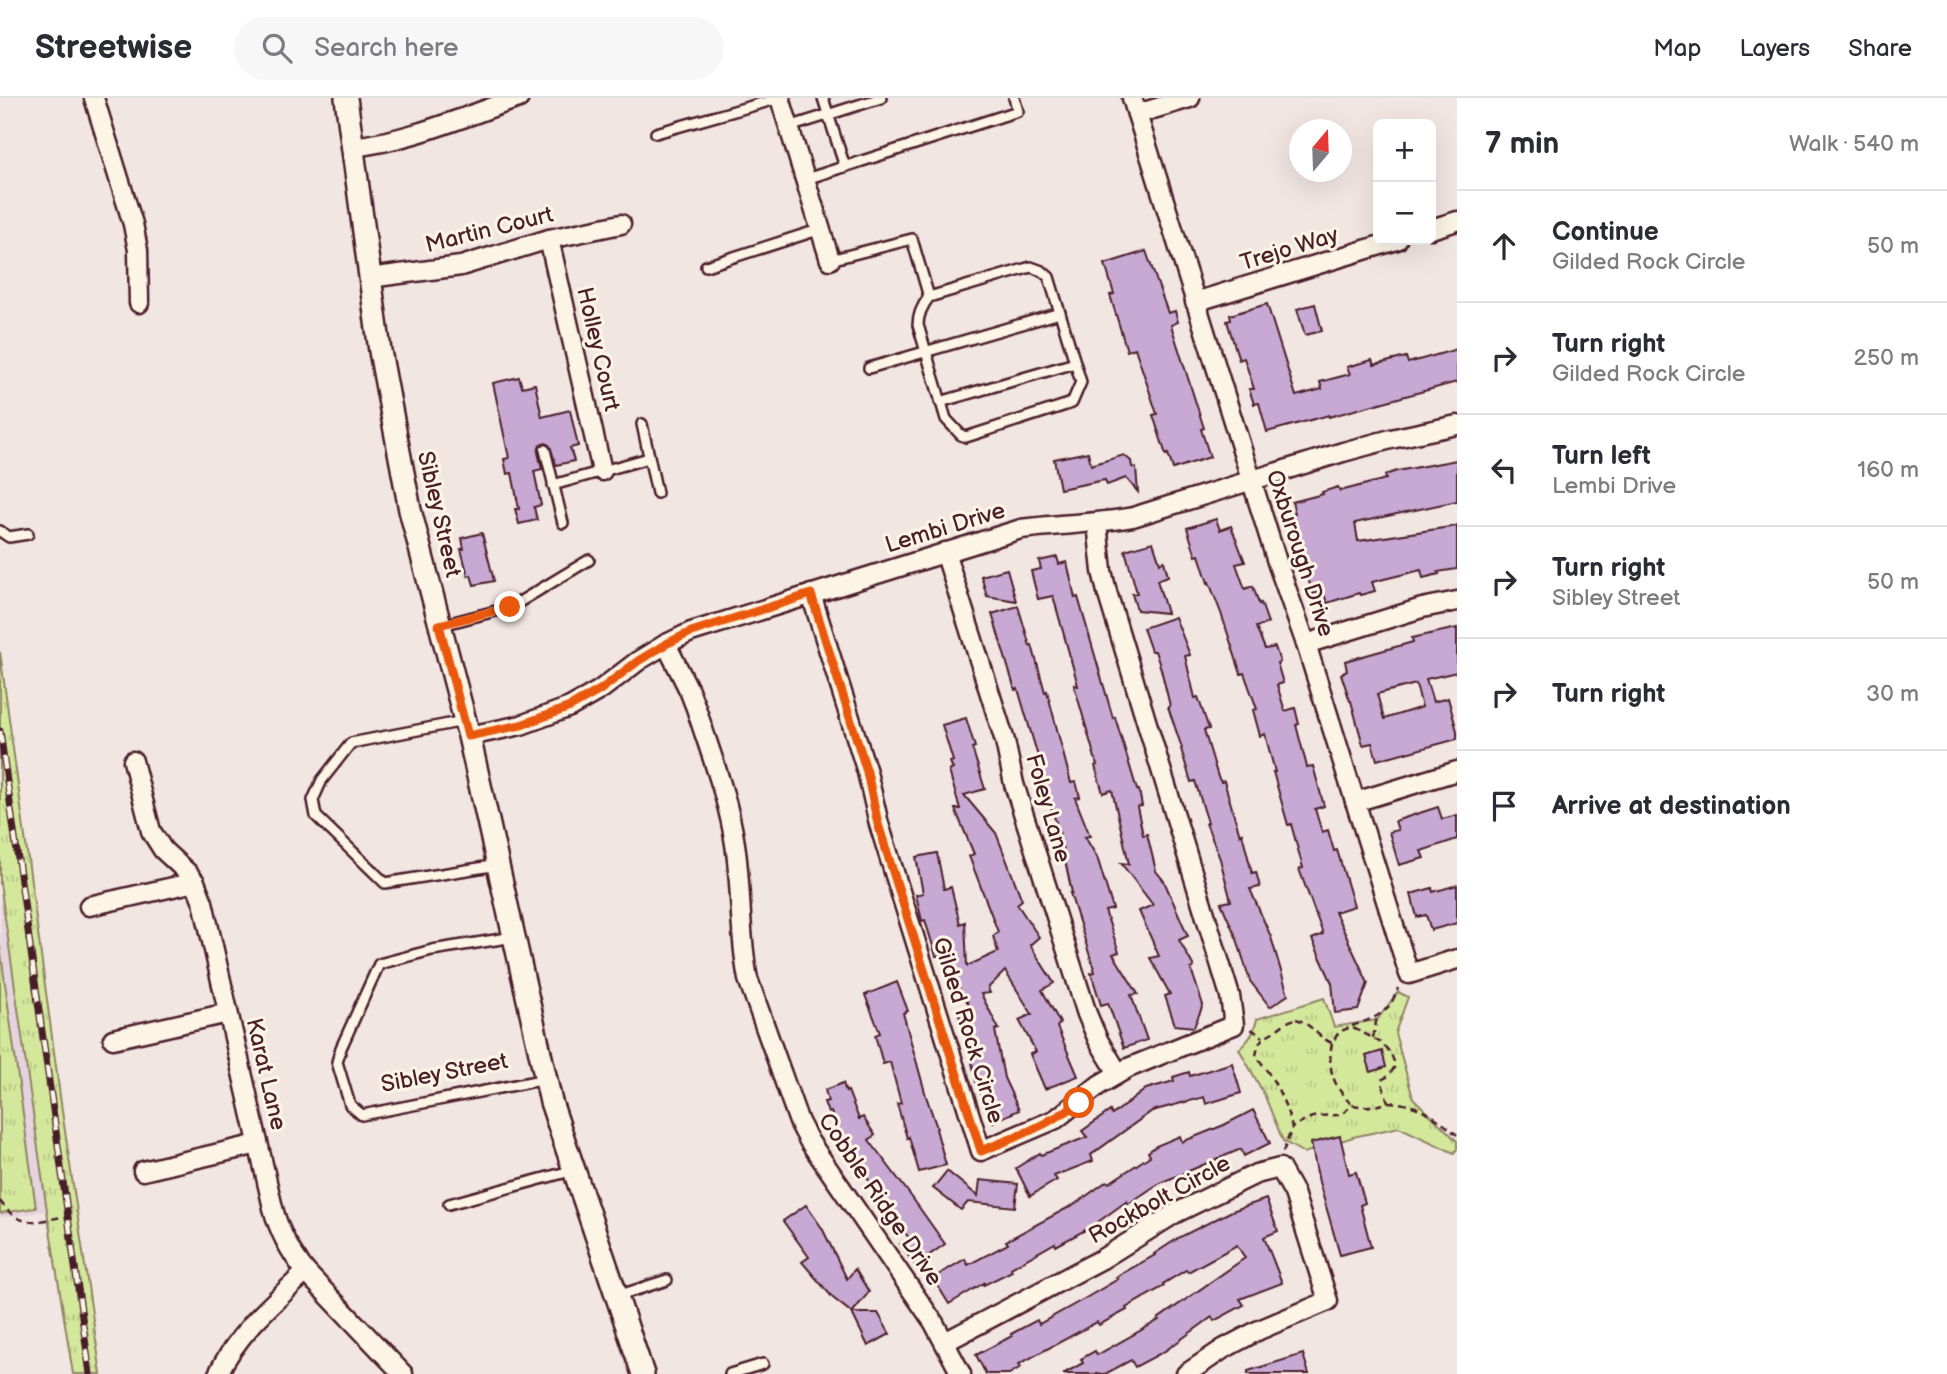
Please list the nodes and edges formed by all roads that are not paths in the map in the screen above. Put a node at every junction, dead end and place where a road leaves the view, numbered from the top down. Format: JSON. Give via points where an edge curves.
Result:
{"nodes":[{"id":1,"x":94,"y":98,"type":"edge"},
{"id":2,"x":346,"y":98,"type":"edge"},
{"id":3,"x":519,"y":98,"type":"edge"},
{"id":4,"x":780,"y":98,"type":"edge"},
{"id":5,"x":822,"y":98,"type":"edge"},
{"id":6,"x":881,"y":98,"type":"edge"},
{"id":7,"x":1014,"y":98,"type":"edge"},
{"id":8,"x":1190,"y":98,"type":"edge"},
{"id":9,"x":1135,"y":106,"type":"edge"},
{"id":10,"x":828,"y":115,"type":"junction"},
{"id":11,"x":789,"y":127,"type":"junction"},
{"id":12,"x":656,"y":133,"type":"dead end"},
{"id":13,"x":352,"y":148,"type":"junction"},
{"id":14,"x":845,"y":167,"type":"junction"},
{"id":15,"x":806,"y":179,"type":"junction"},
{"id":16,"x":1457,"y":221,"type":"edge"},
{"id":17,"x":621,"y":223,"type":"dead end"},
{"id":18,"x":1436,"y":227,"type":"edge"},
{"id":19,"x":821,"y":229,"type":"junction"},
{"id":20,"x":549,"y":239,"type":"junction"},
{"id":21,"x":1381,"y":245,"type":"edge"},
{"id":22,"x":830,"y":260,"type":"joint"},
{"id":23,"x":706,"y":265,"type":"dead end"},
{"id":24,"x":369,"y":278,"type":"junction"},
{"id":25,"x":929,"y":298,"type":"junction"},
{"id":26,"x":1195,"y":302,"type":"junction"},
{"id":27,"x":139,"y":303,"type":"dead end"},
{"id":28,"x":1060,"y":313,"type":"junction"},
{"id":29,"x":926,"y":350,"type":"junction"},
{"id":30,"x":1075,"y":363,"type":"junction"},
{"id":31,"x":869,"y":368,"type":"dead end"},
{"id":32,"x":940,"y":402,"type":"junction"},
{"id":33,"x":642,"y":424,"type":"dead end"},
{"id":34,"x":1457,"y":425,"type":"edge"},
{"id":35,"x":545,"y":450,"type":"dead end"},
{"id":36,"x":649,"y":458,"type":"junction"},
{"id":37,"x":602,"y":471,"type":"junction"},
{"id":38,"x":1251,"y":481,"type":"junction"},
{"id":39,"x":553,"y":485,"type":"junction"},
{"id":40,"x":657,"y":493,"type":"dead end"},
{"id":41,"x":563,"y":523,"type":"dead end"},
{"id":42,"x":1097,"y":523,"type":"junction"},
{"id":43,"x":0,"y":531,"type":"edge"},
{"id":44,"x":28,"y":534,"type":"dead end"},
{"id":45,"x":945,"y":552,"type":"junction"},
{"id":46,"x":589,"y":560,"type":"dead end"},
{"id":47,"x":811,"y":594,"type":"junction"},
{"id":48,"x":1457,"y":601,"type":"edge"},
{"id":49,"x":439,"y":625,"type":"junction"},
{"id":50,"x":666,"y":644,"type":"junction"},
{"id":51,"x":1306,"y":644,"type":"junction"},
{"id":52,"x":466,"y":728,"type":"junction"},
{"id":53,"x":133,"y":761,"type":"dead end"},
{"id":54,"x":1457,"y":771,"type":"edge"},
{"id":55,"x":1355,"y":802,"type":"junction"},
{"id":56,"x":498,"y":865,"type":"junction"},
{"id":57,"x":195,"y":882,"type":"junction"},
{"id":58,"x":89,"y":906,"type":"dead end"},
{"id":59,"x":514,"y":937,"type":"junction"},
{"id":60,"x":1457,"y":959,"type":"edge"},
{"id":61,"x":228,"y":1013,"type":"junction"},
{"id":62,"x":113,"y":1039,"type":"dead end"},
{"id":63,"x":1118,"y":1073,"type":"junction"},
{"id":64,"x":546,"y":1079,"type":"junction"},
{"id":65,"x":258,"y":1144,"type":"junction"},
{"id":66,"x":574,"y":1170,"type":"junction"},
{"id":67,"x":143,"y":1171,"type":"dead end"},
{"id":68,"x":449,"y":1204,"type":"dead end"},
{"id":69,"x":306,"y":1272,"type":"junction"},
{"id":70,"x":667,"y":1280,"type":"dead end"},
{"id":71,"x":617,"y":1296,"type":"junction"},
{"id":72,"x":945,"y":1342,"type":"junction"},
{"id":73,"x":763,"y":1364,"type":"dead end"},
{"id":74,"x":218,"y":1374,"type":"edge"},
{"id":75,"x":403,"y":1374,"type":"edge"},
{"id":76,"x":643,"y":1374,"type":"edge"},
{"id":77,"x":730,"y":1374,"type":"edge"},
{"id":78,"x":961,"y":1374,"type":"edge"},
{"id":79,"x":1186,"y":1374,"type":"edge"}],
"edges":[{"from":1,"to":27,"type":"street","via":[[133,224]]},
{"from":2,"to":13,"type":"street","name":"Sibley Street"},
{"from":3,"to":13,"type":"street","via":[[401,138]]},
{"from":4,"to":11,"type":"street"},
{"from":4,"to":12,"type":"lane"},
{"from":5,"to":10,"type":"lane"},
{"from":6,"to":10,"type":"lane"},
{"from":7,"to":14,"type":"lane","via":[[1018,111]]},
{"from":8,"to":9,"type":"street"},
{"from":9,"to":26,"type":"street","name":"Oxburough Drive"},
{"from":10,"to":11,"type":"lane"},
{"from":10,"to":14,"type":"lane"},
{"from":11,"to":15,"type":"street"},
{"from":13,"to":24,"type":"street","name":"Sibley Street"},
{"from":14,"to":15,"type":"lane"},
{"from":15,"to":19,"type":"street"},
{"from":16,"to":18,"type":"street"},
{"from":17,"to":20,"type":"street","name":"Martin Court"},
{"from":19,"to":22,"type":"street"},
{"from":19,"to":23,"type":"lane"},
{"from":20,"to":24,"type":"street","name":"Martin Court","via":[[461,266]]},
{"from":20,"to":37,"type":"street","name":"Holley Court"},
{"from":21,"to":26,"type":"street","name":"Trejo Way"},
{"from":22,"to":25,"type":"lane","via":[[912,239]]},
{"from":24,"to":49,"type":"street","name":"Sibley Street","via":[[407,498]]},
{"from":25,"to":28,"type":"lane","via":[[1031,267],[1049,277]]},
{"from":25,"to":29,"type":"lane","via":[[918,318]]},
{"from":26,"to":38,"type":"street","name":"Oxburough Drive"},
{"from":28,"to":29,"type":"lane"},
{"from":28,"to":30,"type":"lane"},
{"from":29,"to":31,"type":"lane"},
{"from":29,"to":32,"type":"lane"},
{"from":30,"to":32,"type":"lane"},
{"from":30,"to":32,"type":"lane","via":[[1081,382],[1072,403],[966,437],[946,419]]},
{"from":33,"to":36,"type":"lane"},
{"from":34,"to":38,"type":"street","name":"Lembi Drive","via":[[1391,439]]},
{"from":35,"to":39,"type":"lane"},
{"from":36,"to":37,"type":"lane"},
{"from":36,"to":40,"type":"lane"},
{"from":37,"to":39,"type":"lane"},
{"from":38,"to":42,"type":"street","name":"Lembi Drive","via":[[1133,517]]},
{"from":38,"to":51,"type":"street","name":"Oxburough Drive"},
{"from":39,"to":41,"type":"lane"},
{"from":42,"to":45,"type":"street","name":"Lembi Drive","via":[[1021,529]]},
{"from":42,"to":63,"type":"street","name":"Gilded Rock Circle","via":[[1107,592],[1230,996],[1234,1025]]},
{"from":43,"to":44,"type":"lane","via":[[9,537]]},
{"from":45,"to":47,"type":"street","name":"Lembi Drive"},
{"from":45,"to":63,"type":"street","name":"Foley Lane","via":[[1087,1014]]},
{"from":46,"to":49,"type":"lane","via":[[510,607]]},
{"from":47,"to":50,"type":"street","name":"Lembi Drive"},
{"from":47,"to":63,"type":"street","name":"Gilded Rock Circle","via":[[981,1151],[1056,1119]]},
{"from":48,"to":51,"type":"street"},
{"from":49,"to":52,"type":"street","name":"Sibley Street"},
{"from":50,"to":52,"type":"street","name":"Lembi Drive","via":[[570,707],[521,725]]},
{"from":50,"to":72,"type":"street","name":"Cobble Ridge Drive","via":[[690,690],[731,820],[748,979],[799,1122]]},
{"from":51,"to":55,"type":"street","name":"Oxburough Drive"},
{"from":52,"to":56,"type":"street","name":"Sibley Street"},
{"from":52,"to":56,"type":"lane","via":[[351,743],[322,780],[313,800],[316,816],[385,883]]},
{"from":53,"to":57,"type":"street","via":[[151,831]]},
{"from":54,"to":55,"type":"street"},
{"from":55,"to":60,"type":"street","name":"Oxburough Drive","via":[[1409,974]]},
{"from":56,"to":59,"type":"street","name":"Sibley Street"},
{"from":57,"to":58,"type":"street"},
{"from":57,"to":61,"type":"street","name":"Karat Lane"},
{"from":59,"to":64,"type":"street","name":"Sibley Street"},
{"from":59,"to":64,"type":"lane","name":"Sibley Street","via":[[379,964],[337,1062],[350,1105],[362,1115]]},
{"from":61,"to":62,"type":"street"},
{"from":61,"to":65,"type":"street","name":"Karat Lane"},
{"from":64,"to":66,"type":"street","name":"Sibley Street"},
{"from":65,"to":67,"type":"street"},
{"from":65,"to":69,"type":"street","name":"Karat Lane","via":[[276,1222]]},
{"from":66,"to":68,"type":"lane"},
{"from":66,"to":71,"type":"street","name":"Sibley Street"},
{"from":69,"to":74,"type":"street","via":[[248,1327]]},
{"from":69,"to":75,"type":"street","name":"Karat Lane"},
{"from":70,"to":71,"type":"lane"},
{"from":71,"to":76,"type":"street","name":"Sibley Street"},
{"from":72,"to":78,"type":"street","name":"Cobble Ridge Drive"},
{"from":72,"to":79,"type":"street","name":"Rockbolt Circle","via":[[1102,1259],[1174,1214],[1256,1174],[1280,1168],[1294,1194],[1328,1301],[1259,1330]]},
{"from":73,"to":77,"type":"lane"}]}
